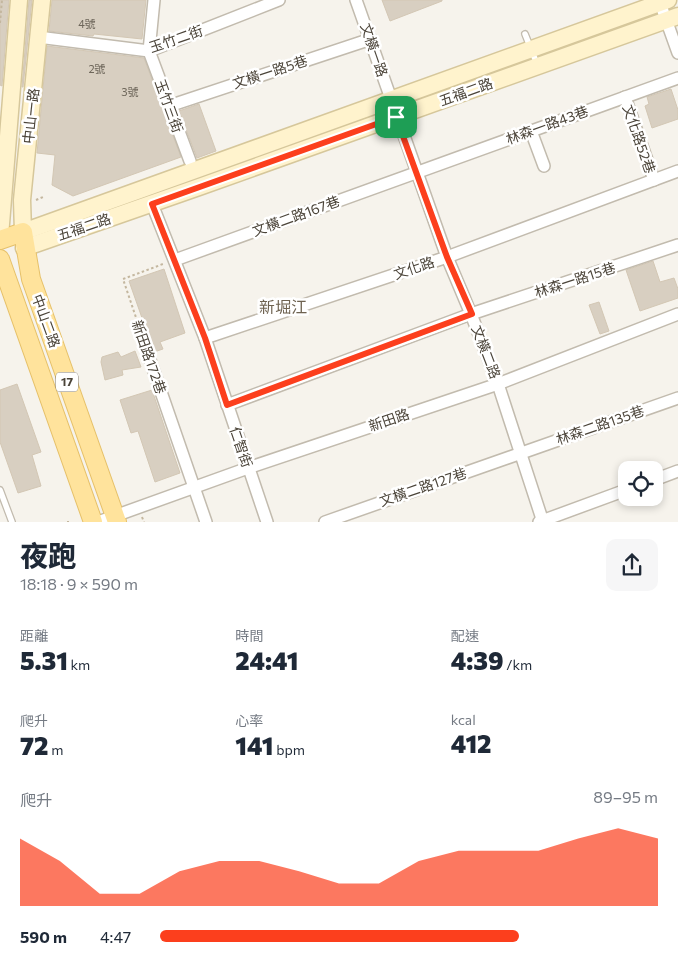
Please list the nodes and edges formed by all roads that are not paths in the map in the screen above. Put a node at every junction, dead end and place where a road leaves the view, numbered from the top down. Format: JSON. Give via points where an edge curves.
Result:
{"nodes":[{"id":1,"x":19,"y":0,"type":"edge"},
{"id":2,"x":42,"y":0,"type":"edge"},
{"id":3,"x":154,"y":0,"type":"edge"},
{"id":4,"x":279,"y":0,"type":"edge"},
{"id":5,"x":356,"y":0,"type":"edge"},
{"id":6,"x":662,"y":1,"type":"edge"},
{"id":7,"x":672,"y":18,"type":"edge"},
{"id":8,"x":525,"y":34,"type":"dead end"},
{"id":9,"x":38,"y":37,"type":"junction"},
{"id":10,"x":371,"y":39,"type":"junction"},
{"id":11,"x":532,"y":49,"type":"junction"},
{"id":12,"x":149,"y":51,"type":"junction"},
{"id":13,"x":678,"y":53,"type":"edge"},
{"id":14,"x":538,"y":66,"type":"junction"},
{"id":15,"x":678,"y":78,"type":"edge"},
{"id":16,"x":625,"y":98,"type":"junction"},
{"id":17,"x":390,"y":100,"type":"junction"},
{"id":18,"x":169,"y":106,"type":"junction"},
{"id":19,"x":396,"y":117,"type":"junction"},
{"id":20,"x":531,"y":131,"type":"junction"},
{"id":21,"x":190,"y":161,"type":"dead end"},
{"id":22,"x":544,"y":166,"type":"dead end"},
{"id":23,"x":678,"y":171,"type":"edge"},
{"id":24,"x":416,"y":172,"type":"junction"},
{"id":25,"x":654,"y":180,"type":"junction"},
{"id":26,"x":152,"y":204,"type":"junction"},
{"id":27,"x":0,"y":236,"type":"edge"},
{"id":28,"x":0,"y":240,"type":"edge"},
{"id":29,"x":24,"y":240,"type":"junction"},
{"id":30,"x":678,"y":245,"type":"edge"},
{"id":31,"x":447,"y":257,"type":"junction"},
{"id":32,"x":0,"y":258,"type":"edge"},
{"id":33,"x":175,"y":260,"type":"junction"},
{"id":34,"x":472,"y":314,"type":"junction"},
{"id":35,"x":678,"y":314,"type":"edge"},
{"id":36,"x":205,"y":338,"type":"junction"},
{"id":37,"x":150,"y":360,"type":"road end"},
{"id":38,"x":498,"y":384,"type":"junction"},
{"id":39,"x":678,"y":398,"type":"edge"},
{"id":40,"x":227,"y":405,"type":"junction"},
{"id":41,"x":521,"y":452,"type":"junction"},
{"id":42,"x":248,"y":468,"type":"junction"},
{"id":43,"x":678,"y":471,"type":"edge"},
{"id":44,"x":663,"y":477,"type":"edge"},
{"id":45,"x":193,"y":487,"type":"junction"},
{"id":46,"x":0,"y":490,"type":"edge"},
{"id":47,"x":618,"y":493,"type":"edge"},
{"id":48,"x":110,"y":519,"type":"edge"},
{"id":49,"x":541,"y":521,"type":"edge"},
{"id":50,"x":12,"y":522,"type":"edge"},
{"id":51,"x":93,"y":522,"type":"edge"},
{"id":52,"x":206,"y":522,"type":"edge"},
{"id":53,"x":268,"y":522,"type":"edge"},
{"id":54,"x":325,"y":522,"type":"edge"}],
"edges":[{"from":1,"to":27,"type":"street","name":"中山一路"},
{"from":2,"to":9,"type":"street","name":"中山一路"},
{"from":3,"to":12,"type":"street"},
{"from":4,"to":12,"type":"street","name":"玉竹二街"},
{"from":5,"to":10,"type":"street","name":"文橫一路"},
{"from":6,"to":7,"type":"street"},
{"from":6,"to":11,"type":"street","name":"五福二路"},
{"from":7,"to":13,"type":"street"},
{"from":7,"to":14,"type":"street","name":"五福二路"},
{"from":8,"to":11,"type":"lane"},
{"from":9,"to":12,"type":"street","name":"玉竹二街"},
{"from":9,"to":29,"type":"street","name":"中山一路","via":[[22,200]]},
{"from":10,"to":17,"type":"street","name":"文橫一路"},
{"from":10,"to":18,"type":"street","name":"文橫一路5巷"},
{"from":11,"to":14,"type":"lane"},
{"from":11,"to":17,"type":"street","name":"五福二路"},
{"from":12,"to":18,"type":"street","name":"玉竹三街"},
{"from":14,"to":19,"type":"street","name":"五福二路"},
{"from":15,"to":16,"type":"street","name":"林森一路43巷"},
{"from":16,"to":20,"type":"street","name":"林森一路43巷"},
{"from":16,"to":25,"type":"street","name":"文化路52巷"},
{"from":17,"to":19,"type":"street","name":"文橫二路"},
{"from":17,"to":29,"type":"street","name":"五福二路"},
{"from":18,"to":21,"type":"street","name":"玉竹三街"},
{"from":19,"to":24,"type":"street","name":"文橫二路"},
{"from":19,"to":26,"type":"street","name":"五福二路"},
{"from":20,"to":22,"type":"street"},
{"from":20,"to":24,"type":"street","name":"林森一路43巷"},
{"from":23,"to":25,"type":"street","name":"文化路"},
{"from":24,"to":31,"type":"street","name":"文橫二路"},
{"from":24,"to":33,"type":"street","name":"文橫二路167巷"},
{"from":25,"to":31,"type":"street","name":"文化路"},
{"from":26,"to":29,"type":"street","name":"五福二路"},
{"from":26,"to":33,"type":"street","name":"仁智街"},
{"from":28,"to":29,"type":"main road","name":"五福二路"},
{"from":29,"to":32,"type":"main road","name":"五福二路","number":"17"},
{"from":29,"to":48,"type":"main road","name":"中山二路","number":"17","via":[[31,279]]},
{"from":30,"to":34,"type":"street","name":"林森一路15巷"},
{"from":31,"to":34,"type":"street","name":"文橫二路"},
{"from":31,"to":36,"type":"street","name":"文化路"},
{"from":32,"to":51,"type":"main road","name":"中山二路","number":"17"},
{"from":33,"to":36,"type":"street","name":"仁智街"},
{"from":34,"to":38,"type":"street","name":"文橫二路"},
{"from":34,"to":40,"type":"street","name":"林森一路15巷"},
{"from":35,"to":38,"type":"street","name":"新田路"},
{"from":36,"to":40,"type":"street","name":"仁智街"},
{"from":37,"to":45,"type":"street","name":"新田路172巷"},
{"from":38,"to":41,"type":"street","name":"文橫二路"},
{"from":38,"to":42,"type":"street","name":"新田路"},
{"from":39,"to":41,"type":"street","name":"林森二路135巷"},
{"from":40,"to":42,"type":"street","name":"仁智街"},
{"from":41,"to":49,"type":"street","name":"文橫二路"},
{"from":41,"to":54,"type":"street","name":"文橫二路127巷"},
{"from":42,"to":45,"type":"street","name":"新田路"},
{"from":42,"to":53,"type":"street","name":"仁智街"},
{"from":43,"to":44,"type":"street"},
{"from":45,"to":48,"type":"street","name":"新田路"},
{"from":45,"to":52,"type":"street","name":"新田路172巷"},
{"from":46,"to":50,"type":"lane"},
{"from":47,"to":49,"type":"street"}]}
